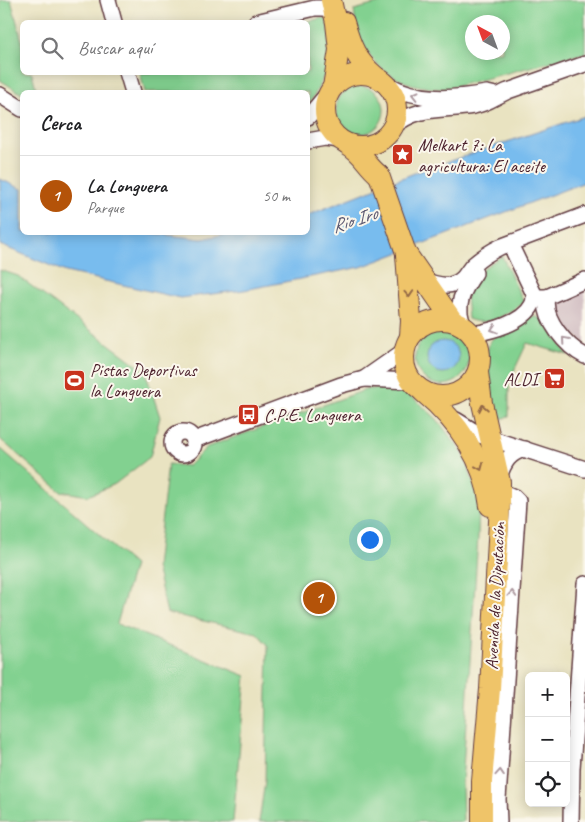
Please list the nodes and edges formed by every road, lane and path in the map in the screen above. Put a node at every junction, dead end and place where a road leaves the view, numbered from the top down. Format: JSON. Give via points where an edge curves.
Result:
{"nodes":[{"id":1,"x":108,"y":0,"type":"edge"},
{"id":2,"x":335,"y":4,"type":"edge"},
{"id":3,"x":113,"y":20,"type":"edge"},
{"id":4,"x":264,"y":20,"type":"edge"},
{"id":5,"x":585,"y":64,"type":"edge"},
{"id":6,"x":128,"y":75,"type":"edge"},
{"id":7,"x":381,"y":80,"type":"junction"},
{"id":8,"x":132,"y":90,"type":"edge"},
{"id":9,"x":331,"y":90,"type":"junction"},
{"id":10,"x":0,"y":95,"type":"edge"},
{"id":11,"x":497,"y":96,"type":"junction"},
{"id":12,"x":20,"y":108,"type":"edge"},
{"id":13,"x":310,"y":115,"type":"edge"},
{"id":14,"x":388,"y":133,"type":"junction"},
{"id":15,"x":310,"y":141,"type":"edge"},
{"id":16,"x":344,"y":142,"type":"junction"},
{"id":17,"x":379,"y":175,"type":"junction"},
{"id":18,"x":585,"y":215,"type":"edge"},
{"id":19,"x":510,"y":244,"type":"junction"},
{"id":20,"x":406,"y":253,"type":"junction"},
{"id":21,"x":585,"y":280,"type":"edge"},
{"id":22,"x":425,"y":281,"type":"junction"},
{"id":23,"x":541,"y":295,"type":"junction"},
{"id":24,"x":526,"y":313,"type":"junction"},
{"id":25,"x":551,"y":320,"type":"junction"},
{"id":26,"x":463,"y":327,"type":"junction"},
{"id":27,"x":407,"y":344,"type":"junction"},
{"id":28,"x":585,"y":356,"type":"edge"},
{"id":29,"x":478,"y":372,"type":"junction"},
{"id":30,"x":364,"y":378,"type":"junction"},
{"id":31,"x":417,"y":387,"type":"junction"},
{"id":32,"x":444,"y":412,"type":"junction"},
{"id":33,"x":490,"y":438,"type":"junction"},
{"id":34,"x":194,"y":440,"type":"dead end"},
{"id":35,"x":525,"y":449,"type":"junction"},
{"id":36,"x":585,"y":469,"type":"edge"},
{"id":37,"x":500,"y":484,"type":"junction"},
{"id":38,"x":585,"y":584,"type":"edge"},
{"id":39,"x":473,"y":822,"type":"edge"},
{"id":40,"x":482,"y":822,"type":"edge"},
{"id":41,"x":499,"y":822,"type":"edge"},
{"id":42,"x":571,"y":822,"type":"edge"}],
"edges":[{"from":1,"to":3,"type":"street"},
{"from":2,"to":4,"type":"street"},
{"from":2,"to":7,"type":"main road","via":[[362,65]]},
{"from":2,"to":9,"type":"main road","via":[[339,50]]},
{"from":5,"to":11,"type":"street"},
{"from":6,"to":8,"type":"street"},
{"from":7,"to":9,"type":"main road","via":[[367,74],[352,74]]},
{"from":11,"to":7,"type":"street","one_way":true,"via":[[487,92],[434,99],[399,91]]},
{"from":7,"to":14,"type":"main road","via":[[392,90],[397,105]]},
{"from":9,"to":13,"type":"street"},
{"from":9,"to":16,"type":"main road","via":[[324,107],[326,122]]},
{"from":10,"to":12,"type":"street"},
{"from":11,"to":14,"type":"street","via":[[490,102],[474,106],[411,114],[401,119]]},
{"from":14,"to":16,"type":"main road","via":[[377,143],[362,146]]},
{"from":14,"to":17,"type":"main road","via":[[380,146],[383,167]]},
{"from":15,"to":16,"type":"street","via":[[325,138]]},
{"from":16,"to":17,"type":"main road","via":[[359,151]]},
{"from":17,"to":20,"type":"main road"},
{"from":18,"to":19,"type":"street"},
{"from":19,"to":22,"type":"street","via":[[488,253],[462,279],[452,284],[440,286]]},
{"from":19,"to":23,"type":"street"},
{"from":19,"to":26,"type":"street","via":[[476,272],[462,292],[459,305]]},
{"from":20,"to":22,"type":"main road"},
{"from":20,"to":27,"type":"main road","one_way":true,"via":[[411,320]]},
{"from":21,"to":23,"type":"street"},
{"from":22,"to":26,"type":"main road"},
{"from":23,"to":24,"type":"street"},
{"from":23,"to":25,"type":"street"},
{"from":24,"to":25,"type":"street","via":[[540,312]]},
{"from":24,"to":26,"type":"street","one_way":true,"via":[[490,331]]},
{"from":28,"to":25,"type":"street","one_way":true,"via":[[564,341]]},
{"from":26,"to":27,"type":"main road","via":[[445,319],[429,322],[422,325]]},
{"from":26,"to":29,"type":"main road","via":[[477,341],[481,357]]},
{"from":27,"to":30,"type":"street"},
{"from":27,"to":31,"type":"main road","via":[[404,367]]},
{"from":29,"to":31,"type":"main road","via":[[469,386],[455,394],[439,396]]},
{"from":33,"to":29,"type":"main road","name":"Avenida de la Diputación","one_way":true},
{"from":30,"to":31,"type":"street"},
{"from":30,"to":34,"type":"street"},
{"from":31,"to":32,"type":"main road","name":"Avenida de la Diputación"},
{"from":32,"to":33,"type":"street","via":[[472,431]]},
{"from":32,"to":39,"type":"main road","name":"Avenida de la Diputación","one_way":true,"via":[[481,468],[492,518]]},
{"from":33,"to":35,"type":"street"},
{"from":33,"to":37,"type":"main road","name":"Avenida de la Diputación"},
{"from":35,"to":36,"type":"street"},
{"from":35,"to":37,"type":"street","via":[[508,457],[503,465]]},
{"from":37,"to":40,"type":"main road","name":"Avenida de la Diputación"},
{"from":41,"to":37,"type":"street","one_way":true,"via":[[498,790],[518,501]]},
{"from":38,"to":42,"type":"street"}]}
